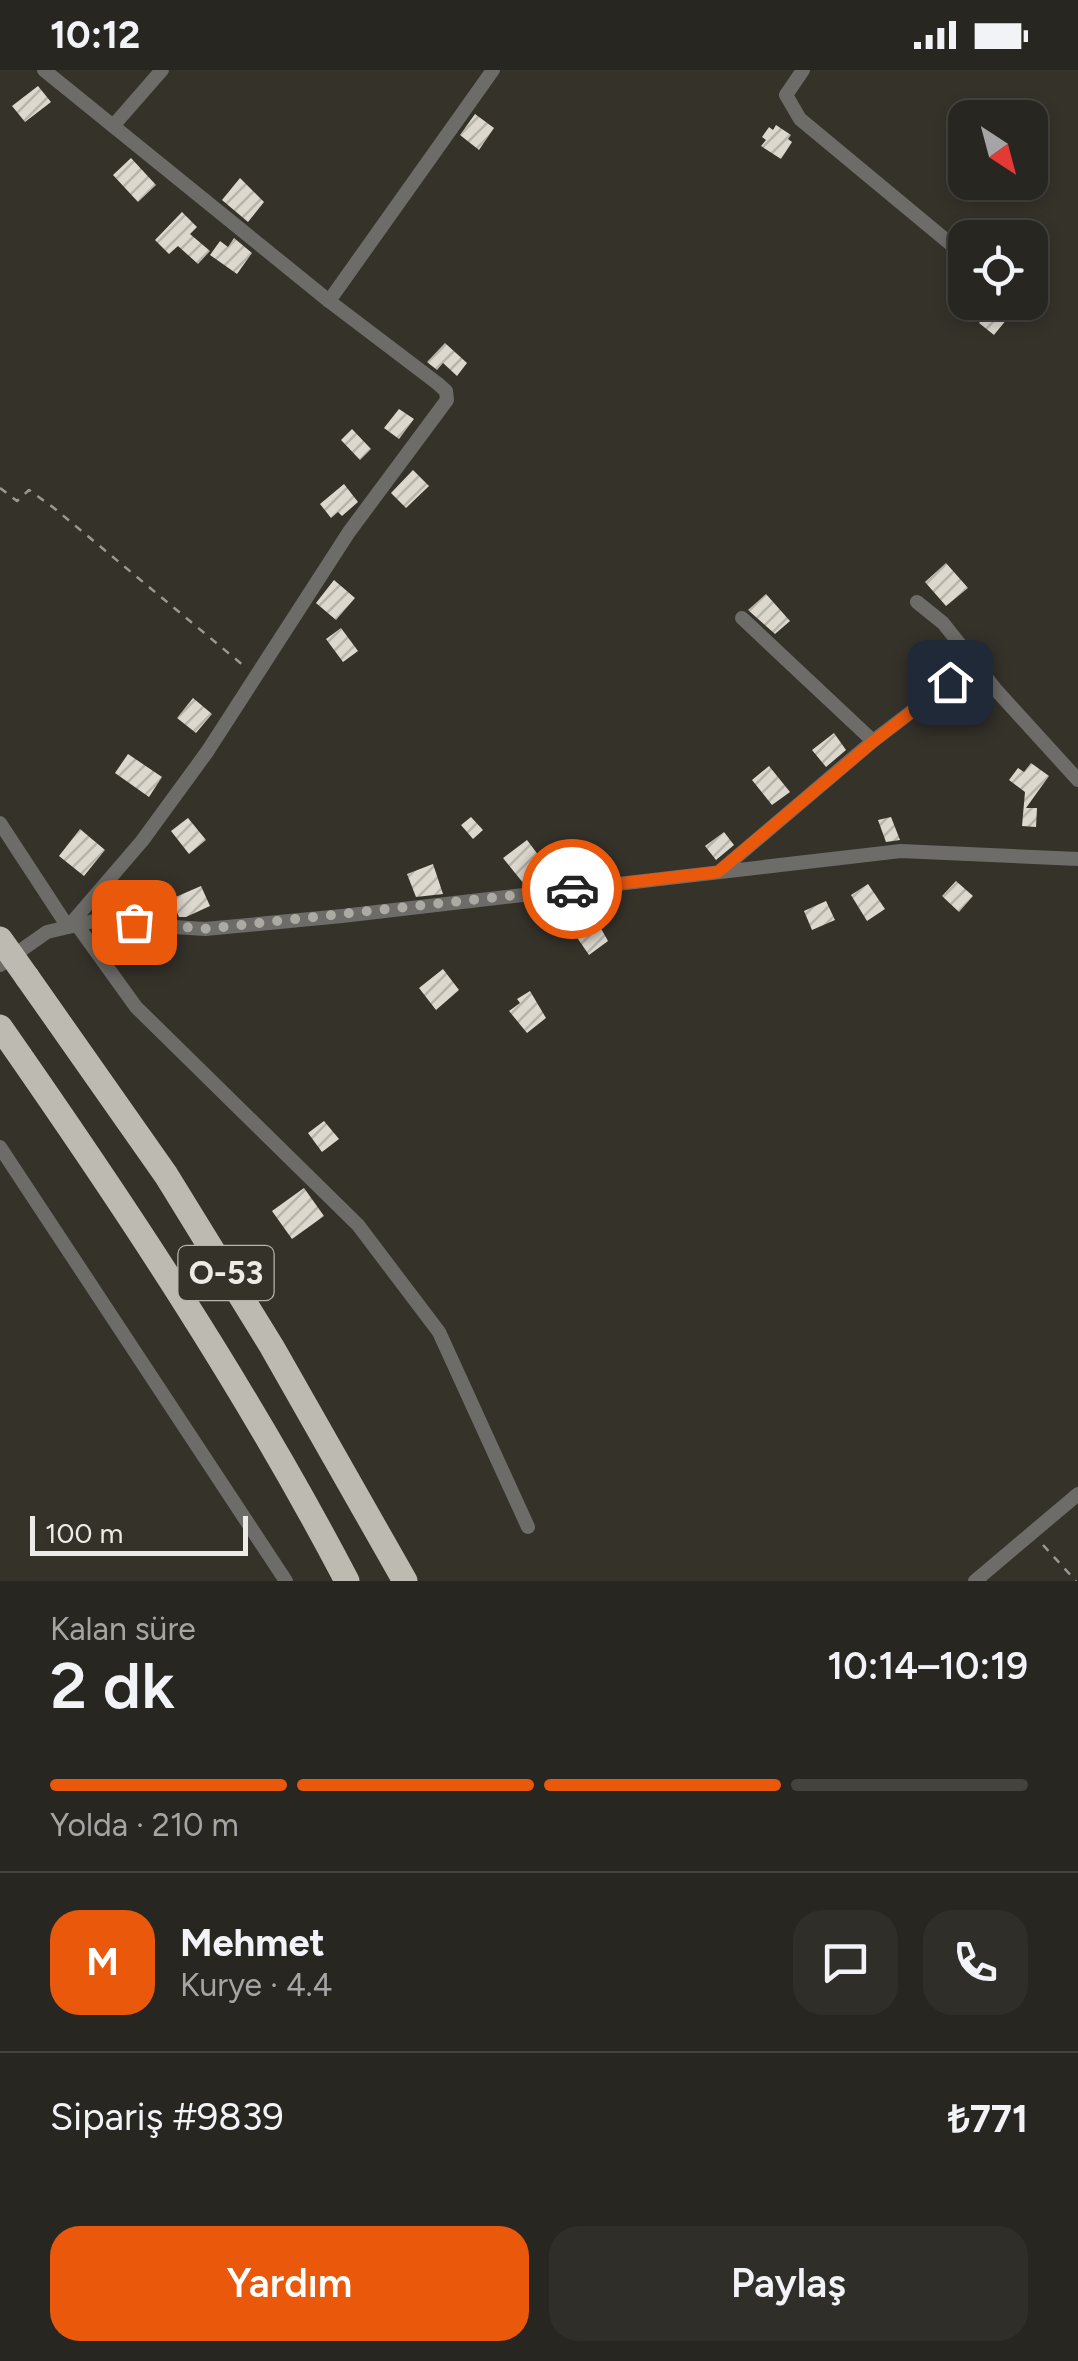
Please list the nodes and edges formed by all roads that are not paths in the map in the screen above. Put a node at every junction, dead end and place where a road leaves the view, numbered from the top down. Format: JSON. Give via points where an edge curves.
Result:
{"nodes":[{"id":1,"x":44,"y":70,"type":"edge"},
{"id":2,"x":162,"y":70,"type":"edge"},
{"id":3,"x":493,"y":70,"type":"edge"},
{"id":4,"x":803,"y":70,"type":"edge"},
{"id":5,"x":113,"y":126,"type":"junction"},
{"id":6,"x":948,"y":242,"type":"edge"},
{"id":7,"x":328,"y":301,"type":"junction"},
{"id":8,"x":917,"y":602,"type":"dead end"},
{"id":9,"x":742,"y":618,"type":"dead end"},
{"id":10,"x":975,"y":663,"type":"junction"},
{"id":11,"x":874,"y":741,"type":"junction"},
{"id":12,"x":1078,"y":780,"type":"edge"},
{"id":13,"x":0,"y":823,"type":"edge"},
{"id":14,"x":1078,"y":859,"type":"edge"},
{"id":15,"x":718,"y":872,"type":"junction"},
{"id":16,"x":73,"y":926,"type":"junction"},
{"id":17,"x":0,"y":939,"type":"edge"},
{"id":18,"x":0,"y":966,"type":"edge"},
{"id":19,"x":0,"y":1027,"type":"edge"},
{"id":20,"x":0,"y":1147,"type":"edge"},
{"id":21,"x":1078,"y":1494,"type":"edge"},
{"id":22,"x":528,"y":1527,"type":"dead end"},
{"id":23,"x":286,"y":1581,"type":"edge"},
{"id":24,"x":348,"y":1581,"type":"edge"},
{"id":25,"x":405,"y":1581,"type":"edge"},
{"id":26,"x":975,"y":1581,"type":"edge"}],
"edges":[{"from":1,"to":5,"type":"street"},
{"from":2,"to":5,"type":"street"},
{"from":3,"to":7,"type":"street"},
{"from":4,"to":6,"type":"street","via":[[786,95],[800,119]]},
{"from":5,"to":7,"type":"street"},
{"from":7,"to":16,"type":"street","via":[[437,383],[447,400],[349,532],[207,752]]},
{"from":8,"to":10,"type":"street"},
{"from":9,"to":11,"type":"street"},
{"from":10,"to":11,"type":"street"},
{"from":10,"to":12,"type":"street"},
{"from":11,"to":15,"type":"street"},
{"from":13,"to":16,"type":"street"},
{"from":14,"to":15,"type":"street","via":[[901,851]]},
{"from":15,"to":16,"type":"street","via":[[204,929],[111,917]]},
{"from":16,"to":18,"type":"street","via":[[47,932]]},
{"from":16,"to":22,"type":"street","via":[[136,1007],[358,1224],[439,1332]]},
{"from":17,"to":25,"type":"highway","number":"O-53","bridge":true,"via":[[166,1175]]},
{"from":19,"to":24,"type":"highway","number":"O-53","via":[[124,1203]]},
{"from":20,"to":23,"type":"street"},
{"from":21,"to":26,"type":"street"}]}
